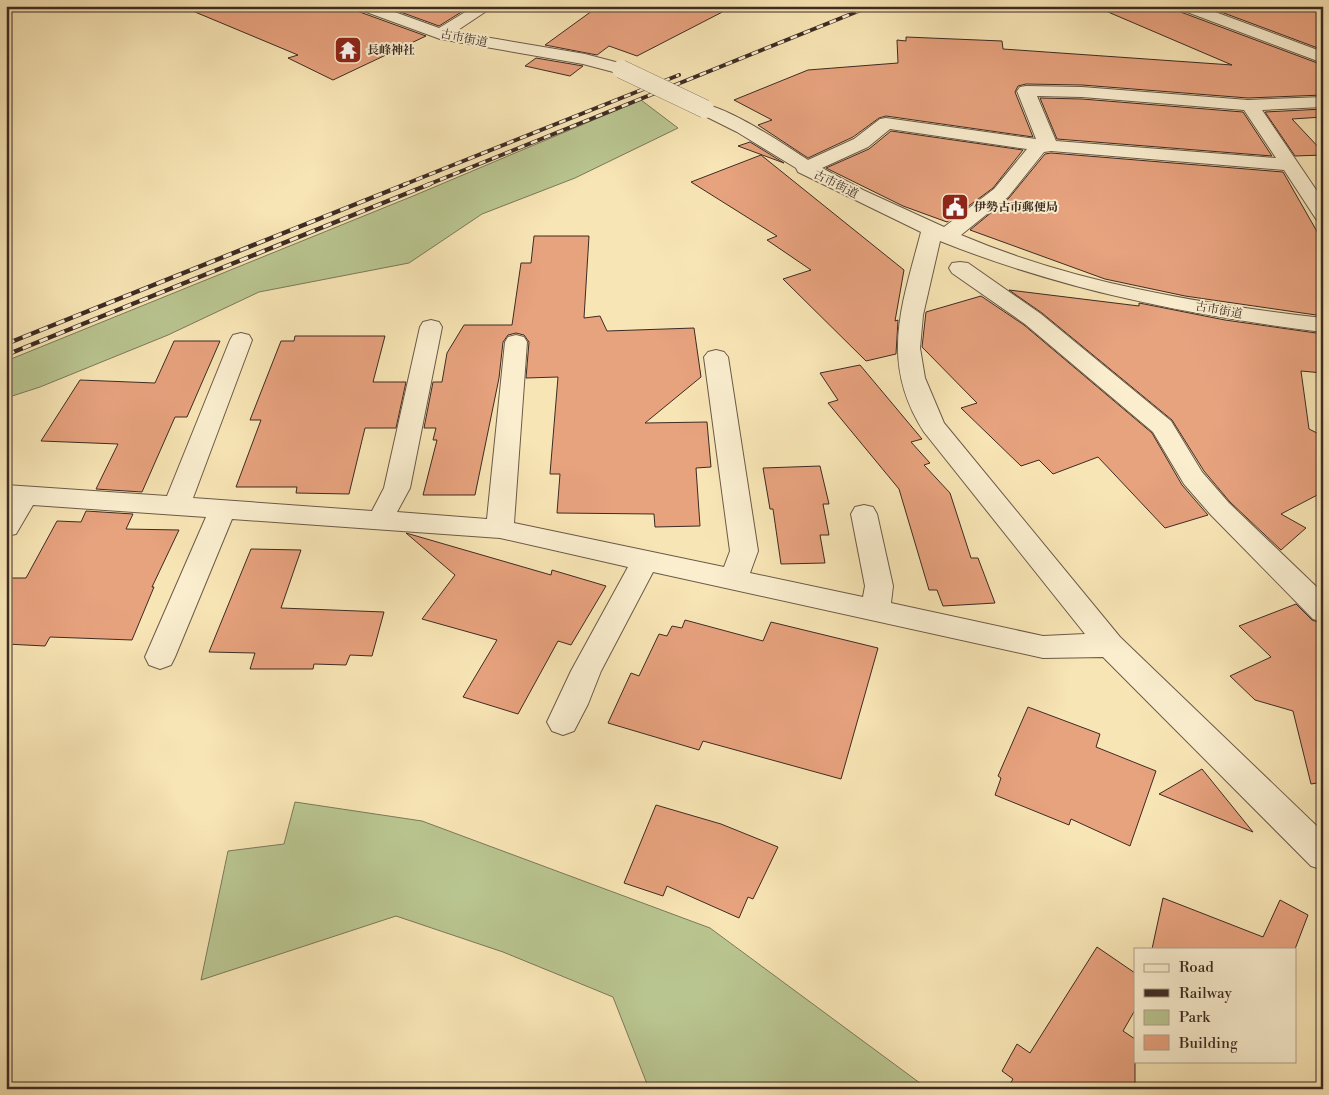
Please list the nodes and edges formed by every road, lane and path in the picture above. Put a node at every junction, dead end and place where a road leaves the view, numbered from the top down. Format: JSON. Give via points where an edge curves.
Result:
{"nodes":[{"id":1,"x":394,"y":6,"type":"edge"},
{"id":2,"x":486,"y":6,"type":"edge"},
{"id":3,"x":1184,"y":6,"type":"edge"},
{"id":4,"x":371,"y":9,"type":"edge"},
{"id":5,"x":440,"y":34,"type":"junction"},
{"id":6,"x":1323,"y":58,"type":"edge"},
{"id":7,"x":1323,"y":102,"type":"edge"},
{"id":8,"x":1250,"y":105,"type":"junction"},
{"id":9,"x":1043,"y":146,"type":"junction"},
{"id":10,"x":1290,"y":165,"type":"junction"},
{"id":11,"x":805,"y":168,"type":"junction"},
{"id":12,"x":1323,"y":215,"type":"edge"},
{"id":13,"x":939,"y":233,"type":"junction"},
{"id":14,"x":960,"y":268,"type":"dead end"},
{"id":15,"x":1323,"y":325,"type":"edge"},
{"id":16,"x":431,"y":327,"type":"dead end"},
{"id":17,"x":241,"y":340,"type":"dead end"},
{"id":18,"x":516,"y":342,"type":"dead end"},
{"id":19,"x":716,"y":357,"type":"dead end"},
{"id":20,"x":16,"y":495,"type":"edge"},
{"id":21,"x":176,"y":507,"type":"junction"},
{"id":22,"x":222,"y":510,"type":"junction"},
{"id":23,"x":864,"y":514,"type":"dead end"},
{"id":24,"x":380,"y":520,"type":"junction"},
{"id":25,"x":6,"y":527,"type":"edge"},
{"id":26,"x":500,"y":529,"type":"junction"},
{"id":27,"x":646,"y":560,"type":"junction"},
{"id":28,"x":734,"y":580,"type":"junction"},
{"id":29,"x":875,"y":611,"type":"junction"},
{"id":30,"x":1323,"y":611,"type":"edge"},
{"id":31,"x":1110,"y":645,"type":"junction"},
{"id":32,"x":160,"y":657,"type":"dead end"},
{"id":33,"x":563,"y":722,"type":"dead end"},
{"id":34,"x":1323,"y":855,"type":"edge"}],
"edges":[{"from":1,"to":4,"type":"street"},
{"from":2,"to":5,"type":"street"},
{"from":3,"to":6,"type":"street"},
{"from":4,"to":5,"type":"street","name":"古市街道"},
{"from":5,"to":11,"type":"street","name":"古市街道","bridge":true,"via":[[585,59],[620,69],[754,135]]},
{"from":7,"to":8,"type":"street"},
{"from":8,"to":9,"type":"street","via":[[1026,90],[1047,142]]},
{"from":8,"to":10,"type":"street"},
{"from":9,"to":10,"type":"street"},
{"from":9,"to":11,"type":"street","via":[[886,124],[861,143]]},
{"from":9,"to":13,"type":"street","via":[[1002,193]]},
{"from":10,"to":12,"type":"street"},
{"from":11,"to":13,"type":"street","name":"古市街道"},
{"from":13,"to":15,"type":"street","name":"古市街道","via":[[992,255],[1091,284],[1203,308]]},
{"from":13,"to":31,"type":"street","via":[[911,327],[909,361],[920,399],[932,426]]},
{"from":14,"to":30,"type":"street","via":[[1033,320],[1162,427],[1193,478],[1220,509]]},
{"from":16,"to":24,"type":"street","via":[[398,488]]},
{"from":17,"to":21,"type":"street"},
{"from":18,"to":26,"type":"street"},
{"from":19,"to":28,"type":"street","via":[[744,551]]},
{"from":20,"to":21,"type":"street"},
{"from":20,"to":25,"type":"street"},
{"from":21,"to":22,"type":"street"},
{"from":22,"to":24,"type":"street"},
{"from":22,"to":32,"type":"street"},
{"from":23,"to":29,"type":"street","via":[[879,586]]},
{"from":24,"to":26,"type":"street"},
{"from":26,"to":27,"type":"street"},
{"from":27,"to":28,"type":"street"},
{"from":27,"to":33,"type":"street","via":[[586,671]]},
{"from":28,"to":29,"type":"street"},
{"from":29,"to":31,"type":"street","via":[[1043,647]]},
{"from":31,"to":34,"type":"street"}]}
